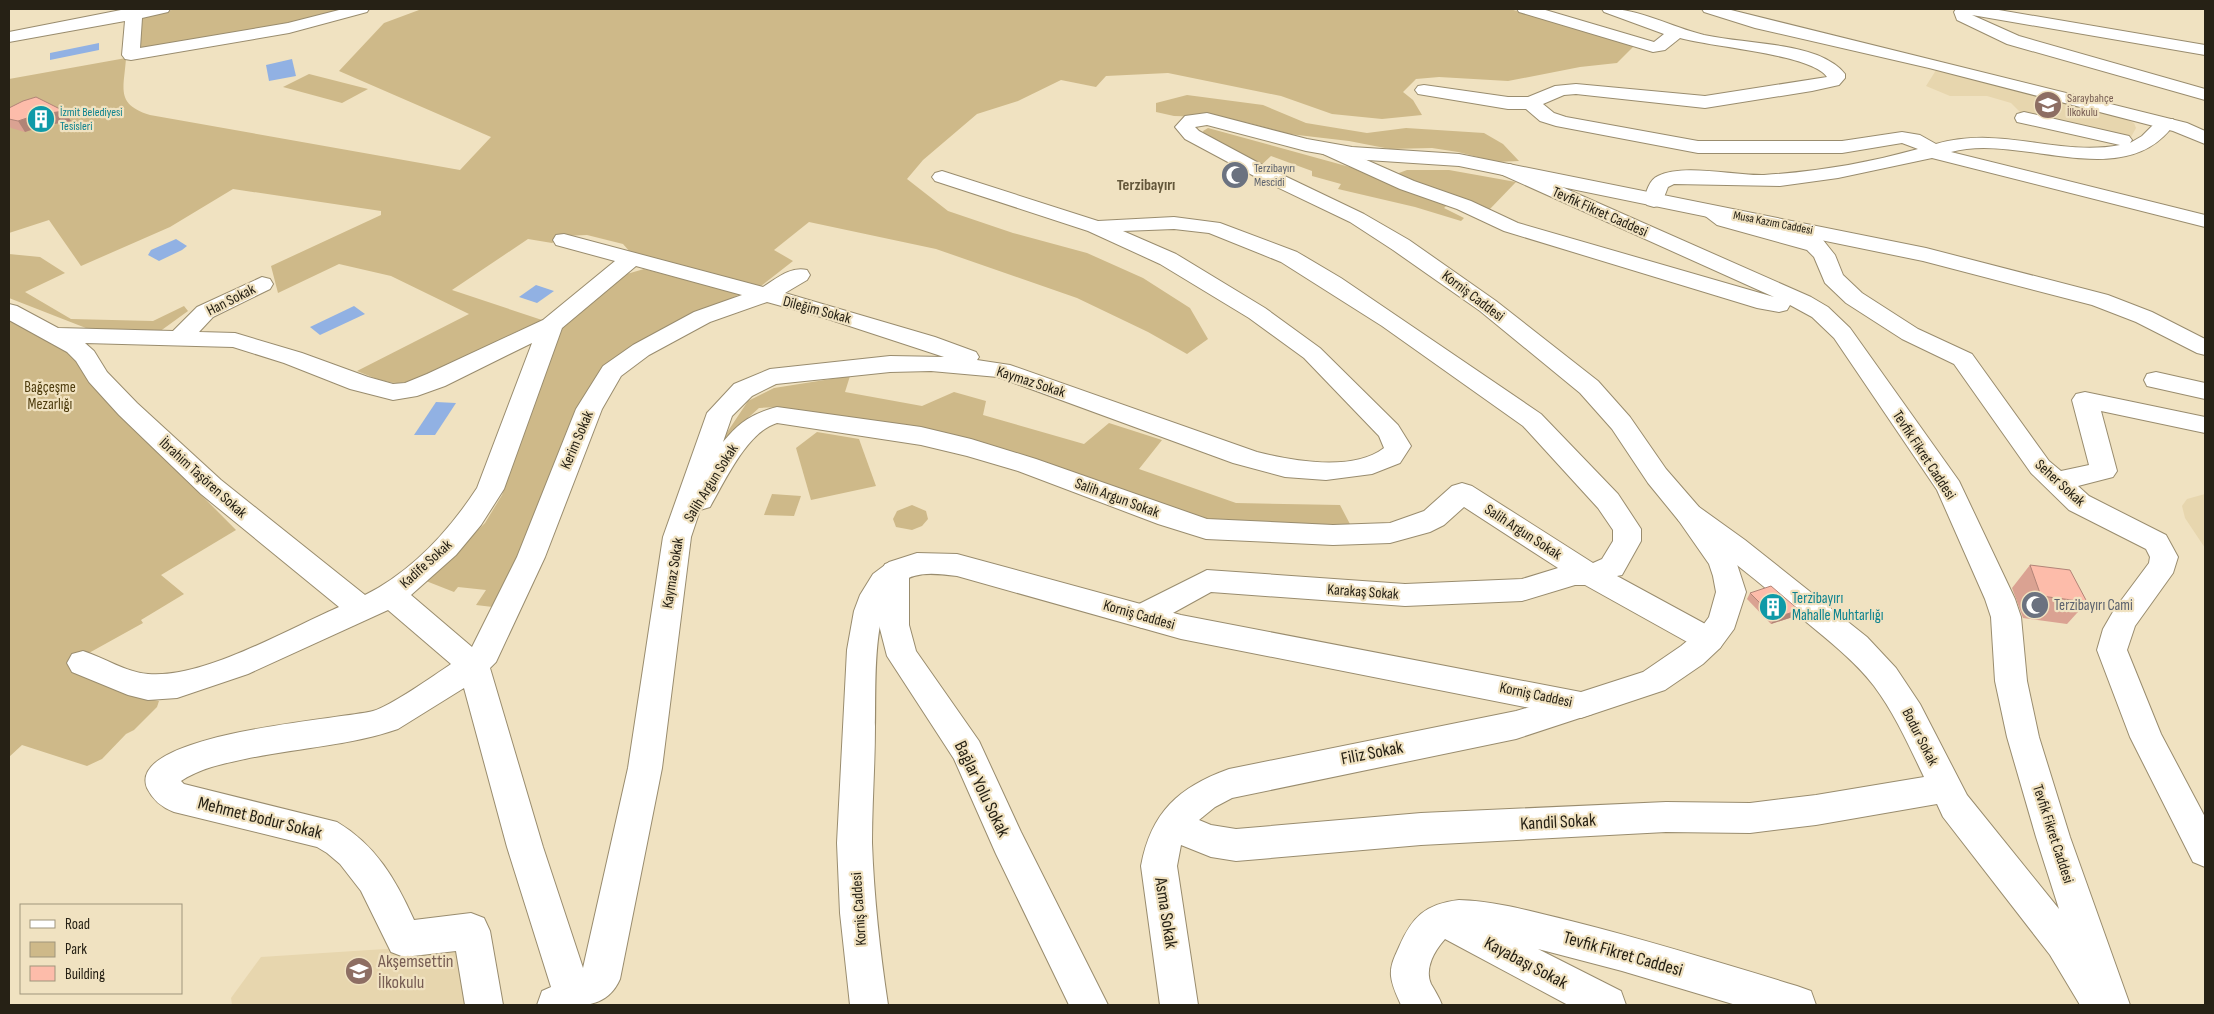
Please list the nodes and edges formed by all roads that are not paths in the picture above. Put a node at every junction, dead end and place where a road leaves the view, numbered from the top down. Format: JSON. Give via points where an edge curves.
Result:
{"nodes":[{"id":1,"x":162,"y":9,"type":"edge"},
{"id":2,"x":361,"y":9,"type":"edge"},
{"id":3,"x":1525,"y":9,"type":"edge"},
{"id":4,"x":1551,"y":9,"type":"edge"},
{"id":5,"x":1610,"y":9,"type":"edge"},
{"id":6,"x":1710,"y":9,"type":"edge"},
{"id":7,"x":133,"y":12,"type":"edge"},
{"id":8,"x":1566,"y":19,"type":"junction"},
{"id":9,"x":1676,"y":32,"type":"junction"},
{"id":10,"x":9,"y":37,"type":"edge"},
{"id":11,"x":2205,"y":50,"type":"edge"},
{"id":12,"x":1424,"y":90,"type":"dead end"},
{"id":13,"x":2205,"y":96,"type":"edge"},
{"id":14,"x":1531,"y":103,"type":"junction"},
{"id":15,"x":2024,"y":118,"type":"dead end"},
{"id":16,"x":2166,"y":123,"type":"junction"},
{"id":17,"x":2205,"y":138,"type":"edge"},
{"id":18,"x":2140,"y":144,"type":"junction"},
{"id":19,"x":1328,"y":150,"type":"junction"},
{"id":20,"x":1932,"y":152,"type":"junction"},
{"id":21,"x":1503,"y":168,"type":"junction"},
{"id":22,"x":942,"y":177,"type":"dead end"},
{"id":23,"x":1654,"y":201,"type":"junction"},
{"id":24,"x":1710,"y":212,"type":"junction"},
{"id":25,"x":2205,"y":221,"type":"edge"},
{"id":26,"x":1095,"y":227,"type":"junction"},
{"id":27,"x":564,"y":240,"type":"dead end"},
{"id":28,"x":631,"y":258,"type":"junction"},
{"id":29,"x":799,"y":275,"type":"dead end"},
{"id":30,"x":262,"y":284,"type":"dead end"},
{"id":31,"x":765,"y":295,"type":"junction"},
{"id":32,"x":1803,"y":302,"type":"junction"},
{"id":33,"x":9,"y":311,"type":"edge"},
{"id":34,"x":551,"y":325,"type":"junction"},
{"id":35,"x":56,"y":335,"type":"junction"},
{"id":36,"x":180,"y":338,"type":"junction"},
{"id":37,"x":2205,"y":348,"type":"edge"},
{"id":38,"x":1001,"y":370,"type":"junction"},
{"id":39,"x":2156,"y":380,"type":"dead end"},
{"id":40,"x":2205,"y":391,"type":"edge"},
{"id":41,"x":2205,"y":425,"type":"edge"},
{"id":42,"x":2055,"y":482,"type":"junction"},
{"id":43,"x":1689,"y":514,"type":"junction"},
{"id":44,"x":677,"y":537,"type":"junction"},
{"id":45,"x":895,"y":572,"type":"junction"},
{"id":46,"x":1590,"y":575,"type":"junction"},
{"id":47,"x":391,"y":595,"type":"junction"},
{"id":48,"x":362,"y":609,"type":"junction"},
{"id":49,"x":1142,"y":616,"type":"junction"},
{"id":50,"x":1709,"y":640,"type":"junction"},
{"id":51,"x":83,"y":663,"type":"dead end"},
{"id":52,"x":474,"y":666,"type":"junction"},
{"id":53,"x":1581,"y":705,"type":"junction"},
{"id":54,"x":1944,"y":788,"type":"junction"},
{"id":55,"x":1174,"y":823,"type":"junction"},
{"id":56,"x":2205,"y":851,"type":"edge"},
{"id":57,"x":1446,"y":920,"type":"junction"},
{"id":58,"x":564,"y":1000,"type":"edge"},
{"id":59,"x":484,"y":1005,"type":"edge"},
{"id":60,"x":869,"y":1005,"type":"edge"},
{"id":61,"x":1089,"y":1005,"type":"edge"},
{"id":62,"x":1180,"y":1005,"type":"edge"},
{"id":63,"x":1423,"y":1005,"type":"edge"},
{"id":64,"x":1607,"y":1005,"type":"edge"},
{"id":65,"x":1797,"y":1005,"type":"edge"},
{"id":66,"x":2102,"y":1005,"type":"edge"},
{"id":67,"x":2111,"y":1005,"type":"edge"}],
"edges":[{"from":1,"to":7,"type":"street"},
{"from":2,"to":7,"type":"street","via":[[290,28],[131,55]]},
{"from":3,"to":8,"type":"street"},
{"from":4,"to":8,"type":"street"},
{"from":5,"to":9,"type":"street"},
{"from":6,"to":16,"type":"street"},
{"from":7,"to":10,"type":"street"},
{"from":8,"to":9,"type":"street","via":[[1652,47],[1659,46]]},
{"from":9,"to":14,"type":"street","via":[[1807,59],[1829,67],[1836,78],[1812,86],[1705,102],[1576,89],[1561,90]]},
{"from":11,"to":13,"type":"street","via":[[1972,10],[1962,12],[1963,17],[2013,40]]},
{"from":12,"to":14,"type":"street","via":[[1508,103]]},
{"from":14,"to":20,"type":"street","via":[[1547,116],[1562,122],[1685,146],[1842,147],[1865,146],[1897,137],[1910,139]]},
{"from":15,"to":18,"type":"street"},
{"from":16,"to":17,"type":"street"},
{"from":16,"to":18,"type":"street"},
{"from":18,"to":20,"type":"street","via":[[2116,152],[2099,152],[1979,143]]},
{"from":19,"to":21,"type":"street","name":"Musa Kazım Caddesi","via":[[1368,156],[1433,157]]},
{"from":19,"to":32,"type":"street","via":[[1511,227],[1569,246],[1773,305]]},
{"from":19,"to":43,"type":"street","name":"Korniş Caddesi","via":[[1207,119],[1192,120],[1184,127],[1192,135],[1261,172],[1357,218],[1436,268],[1488,306],[1603,401],[1666,488]]},
{"from":20,"to":23,"type":"street","via":[[1801,178],[1735,181],[1674,178],[1661,182]]},
{"from":20,"to":25,"type":"street"},
{"from":21,"to":23,"type":"street","name":"Musa Kazım Caddesi"},
{"from":21,"to":32,"type":"street","name":"Tevfik Fikret Caddesi"},
{"from":22,"to":26,"type":"street","name":"Kaymaz Sokak"},
{"from":23,"to":24,"type":"street","name":"Musa Kazım Caddesi"},
{"from":24,"to":37,"type":"street","name":"Musa Kazım Caddesi","via":[[1840,236],[2072,291],[2144,317]]},
{"from":24,"to":42,"type":"street","name":"Seher Sokak","via":[[1729,223],[1815,245],[1824,255],[1834,278],[1854,298],[1910,334],[1963,359],[2031,456]]},
{"from":26,"to":38,"type":"street","name":"Kaymaz Sokak","via":[[1168,258],[1288,335],[1330,370],[1390,431],[1398,446],[1395,453],[1376,464],[1339,471],[1305,472],[1278,468]]},
{"from":26,"to":46,"type":"street","name":"Karakaş Sokak","via":[[1174,223],[1201,225],[1281,254],[1334,283],[1517,408],[1551,438],[1608,502],[1627,529],[1627,541],[1612,567]]},
{"from":27,"to":28,"type":"street","name":"Dileğim Sokak"},
{"from":28,"to":31,"type":"street","name":"Dileğim Sokak"},
{"from":28,"to":34,"type":"street","name":"Kadife Sokak"},
{"from":29,"to":31,"type":"street","name":"Kerim Sokak"},
{"from":30,"to":36,"type":"street","name":"Han Sokak","via":[[205,312]]},
{"from":31,"to":38,"type":"street","name":"Dileğim Sokak","via":[[927,342]]},
{"from":31,"to":52,"type":"street","name":"Kerim Sokak","via":[[682,326],[612,371],[589,409],[512,600],[497,632]]},
{"from":32,"to":67,"type":"street","name":"Tevfik Fikret Caddesi","via":[[1820,312],[1842,333],[1948,488],[2000,599],[2007,625],[2011,681],[2025,745]]},
{"from":33,"to":35,"type":"street","name":"İbrahim Taşören Sokak"},
{"from":34,"to":36,"type":"street","via":[[436,380],[393,392],[250,344]]},
{"from":34,"to":47,"type":"street","name":"Kadife Sokak","via":[[490,489],[480,506],[437,556]]},
{"from":35,"to":36,"type":"street"},
{"from":35,"to":48,"type":"street","name":"İbrahim Taşören Sokak","via":[[85,356],[98,377],[128,409],[211,487]]},
{"from":38,"to":44,"type":"street","name":"Kaymaz Sokak","via":[[909,362],[788,374],[756,382],[731,399],[720,413]]},
{"from":39,"to":40,"type":"street"},
{"from":41,"to":42,"type":"street","via":[[2085,400],[2104,471]]},
{"from":42,"to":56,"type":"street","name":"Seher Sokak","via":[[2090,510],[2156,542],[2164,557],[2163,565],[2112,639],[2112,650],[2146,737]]},
{"from":43,"to":50,"type":"street","name":"Korniş Caddesi","via":[[1722,561],[1731,592],[1723,621]]},
{"from":43,"to":54,"type":"street","name":"Bodur Sokak","via":[[1743,552],[1874,664],[1909,713]]},
{"from":44,"to":46,"type":"street","name":"Salih Argun Sokak","via":[[744,433],[768,416],[785,415],[921,436],[971,448],[1206,529],[1333,535],[1390,533],[1434,518],[1462,493]]},
{"from":44,"to":58,"type":"street","name":"Kaymaz Sokak","via":[[645,768],[601,979]]},
{"from":45,"to":49,"type":"street","name":"Korniş Caddesi","via":[[923,562],[957,565]]},
{"from":45,"to":60,"type":"street","name":"Korniş Caddesi","via":[[883,582],[868,611],[860,690],[855,868]]},
{"from":45,"to":61,"type":"street","name":"Bağlar Yolu Sokak","via":[[893,624],[902,656],[968,751],[1008,843]]},
{"from":46,"to":49,"type":"street","name":"Karakaş Sokak","via":[[1576,574],[1522,590],[1414,595],[1207,581]]},
{"from":46,"to":50,"type":"street"},
{"from":47,"to":48,"type":"street","name":"Kadife Sokak"},
{"from":47,"to":52,"type":"street"},
{"from":48,"to":51,"type":"street","name":"Kadife Sokak","via":[[190,682],[140,686]]},
{"from":49,"to":53,"type":"street","name":"Korniş Caddesi","via":[[1214,634]]},
{"from":50,"to":53,"type":"street","name":"Korniş Caddesi","via":[[1654,681]]},
{"from":52,"to":58,"type":"street"},
{"from":52,"to":59,"type":"street","name":"Mehmet Bodur Sokak","via":[[387,720],[211,752],[168,771],[163,785],[174,797],[325,834],[340,841],[368,870],[386,898],[404,939],[471,931]]},
{"from":53,"to":55,"type":"street","name":"Filiz Sokak","via":[[1516,725],[1229,784],[1196,800]]},
{"from":54,"to":55,"type":"street","name":"Kandil Sokak","via":[[1750,818],[1666,817],[1566,822],[1236,845],[1196,837]]},
{"from":54,"to":66,"type":"street","name":"Bodur Sokak","via":[[1970,826],[2063,942]]},
{"from":55,"to":62,"type":"street","name":"Asma Sokak","via":[[1162,846],[1159,866]]},
{"from":57,"to":63,"type":"street","via":[[1428,930],[1412,960],[1410,978]]},
{"from":57,"to":64,"type":"street","name":"Kayabaşı Sokak"},
{"from":57,"to":65,"type":"street","name":"Tevfik Fikret Caddesi","via":[[1476,919],[1572,939]]}]}
